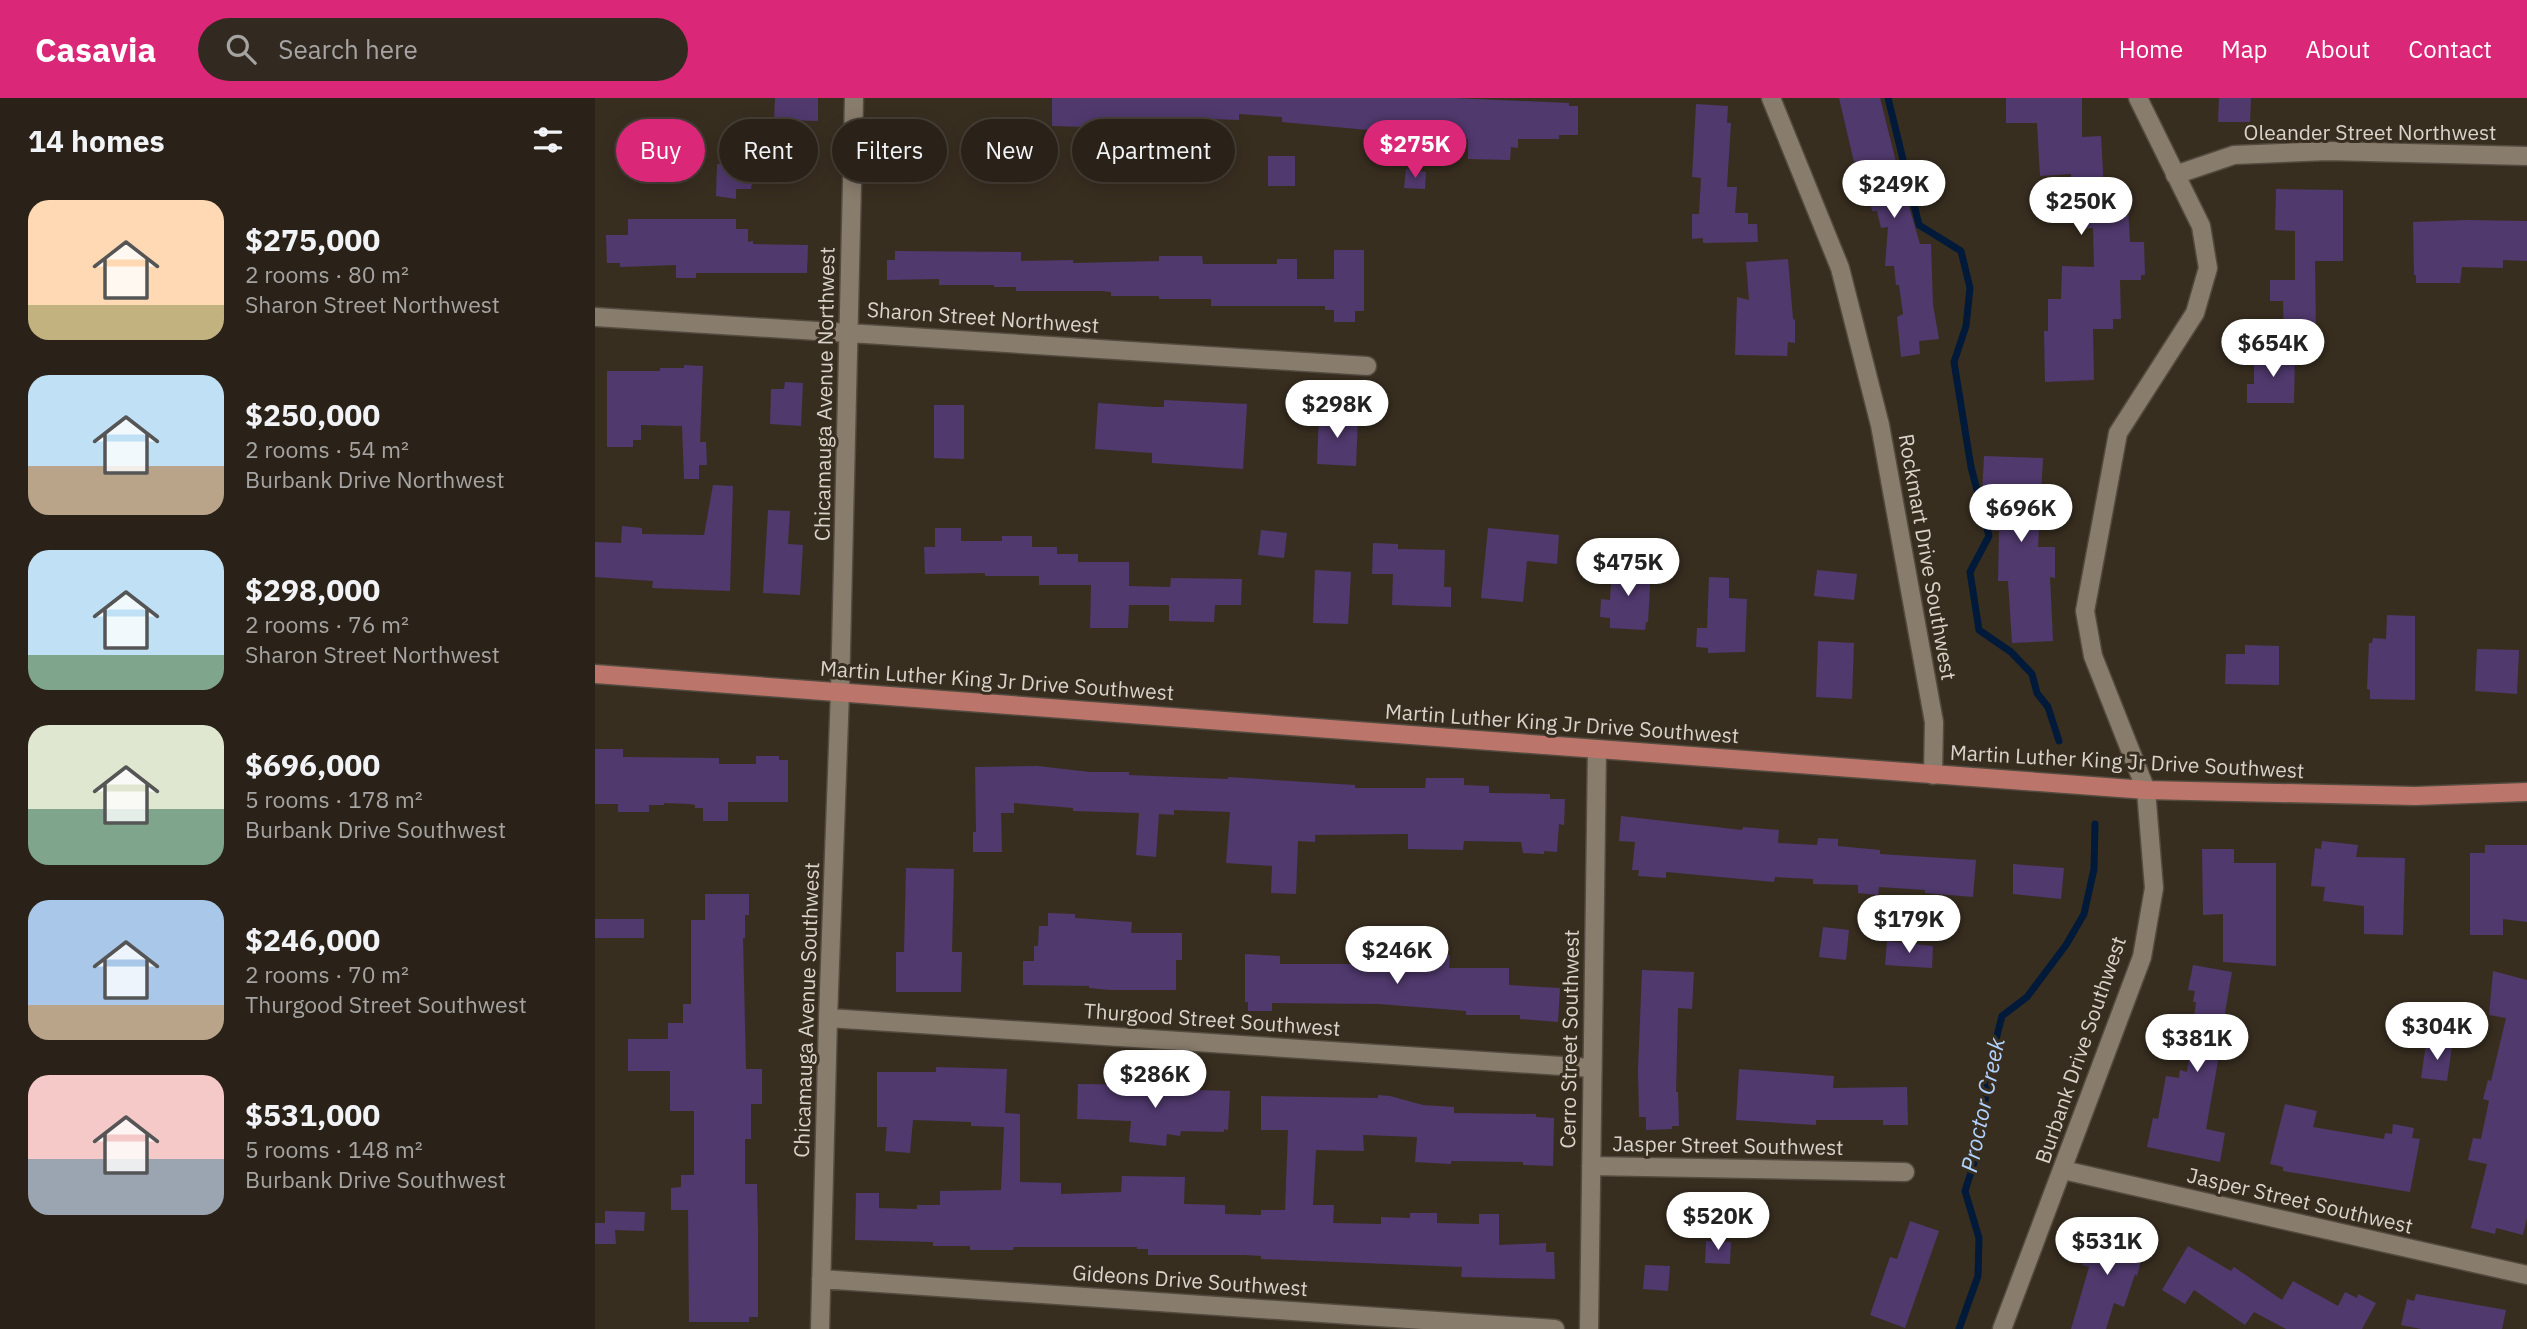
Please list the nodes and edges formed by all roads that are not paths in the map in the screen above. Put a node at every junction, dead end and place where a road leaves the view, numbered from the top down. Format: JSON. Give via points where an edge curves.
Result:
{"nodes":[{"id":1,"x":854,"y":98,"type":"edge"},
{"id":2,"x":1771,"y":98,"type":"edge"},
{"id":3,"x":2138,"y":98,"type":"edge"},
{"id":4,"x":2527,"y":156,"type":"edge"},
{"id":5,"x":2175,"y":175,"type":"junction"},
{"id":6,"x":595,"y":317,"type":"edge"},
{"id":7,"x":849,"y":332,"type":"junction"},
{"id":8,"x":1367,"y":366,"type":"dead end"},
{"id":9,"x":595,"y":674,"type":"edge"},
{"id":10,"x":841,"y":692,"type":"junction"},
{"id":11,"x":1597,"y":749,"type":"junction"},
{"id":12,"x":1933,"y":775,"type":"junction"},
{"id":13,"x":2146,"y":790,"type":"junction"},
{"id":14,"x":2527,"y":792,"type":"edge"},
{"id":15,"x":828,"y":1018,"type":"junction"},
{"id":16,"x":1592,"y":1068,"type":"junction"},
{"id":17,"x":1591,"y":1166,"type":"junction"},
{"id":18,"x":2063,"y":1170,"type":"junction"},
{"id":19,"x":1905,"y":1172,"type":"dead end"},
{"id":20,"x":2527,"y":1275,"type":"edge"},
{"id":21,"x":821,"y":1279,"type":"junction"},
{"id":22,"x":820,"y":1329,"type":"edge"},
{"id":23,"x":1555,"y":1329,"type":"edge"},
{"id":24,"x":1589,"y":1329,"type":"edge"},
{"id":25,"x":2003,"y":1329,"type":"edge"}],
"edges":[{"from":1,"to":7,"type":"street","name":"Chicamauga Avenue Northwest"},
{"from":2,"to":12,"type":"street","name":"Rockmart Drive Southwest","via":[[1840,268],[1880,425],[1934,722]]},
{"from":3,"to":5,"type":"street"},
{"from":4,"to":5,"type":"street","name":"Oleander Street Northwest","via":[[2328,151],[2234,155]]},
{"from":5,"to":13,"type":"street","name":"Burbank Drive Southwest","via":[[2201,226],[2208,268],[2195,313],[2118,433],[2085,611],[2093,656]]},
{"from":6,"to":7,"type":"street","name":"Sharon Street Northwest"},
{"from":7,"to":8,"type":"street","name":"Sharon Street Northwest"},
{"from":7,"to":10,"type":"street","name":"Chicamauga Avenue Northwest"},
{"from":9,"to":10,"type":"main road","name":"Martin Luther King Jr Drive Southwest"},
{"from":10,"to":11,"type":"main road","name":"Martin Luther King Jr Drive Southwest"},
{"from":10,"to":15,"type":"street","name":"Chicamauga Avenue Southwest"},
{"from":11,"to":12,"type":"main road","name":"Martin Luther King Jr Drive Southwest"},
{"from":11,"to":16,"type":"street","name":"Cerro Street Southwest"},
{"from":12,"to":13,"type":"main road","name":"Martin Luther King Jr Drive Southwest"},
{"from":13,"to":14,"type":"main road","name":"Martin Luther King Jr Drive Southwest","via":[[2415,796]]},
{"from":13,"to":18,"type":"street","name":"Burbank Drive Southwest","via":[[2154,888],[2142,957]]},
{"from":15,"to":16,"type":"street","name":"Thurgood Street Southwest"},
{"from":15,"to":21,"type":"street","name":"Chicamauga Avenue Southwest"},
{"from":16,"to":17,"type":"street","name":"Cerro Street Southwest"},
{"from":17,"to":19,"type":"street","name":"Jasper Street Southwest"},
{"from":17,"to":24,"type":"street","name":"Cerro Street Southwest"},
{"from":18,"to":20,"type":"street","name":"Jasper Street Southwest"},
{"from":18,"to":25,"type":"street","name":"Burbank Drive Southwest"},
{"from":21,"to":22,"type":"street","name":"Chicamauga Avenue Southwest"},
{"from":21,"to":23,"type":"street","name":"Gideons Drive Southwest"}]}
